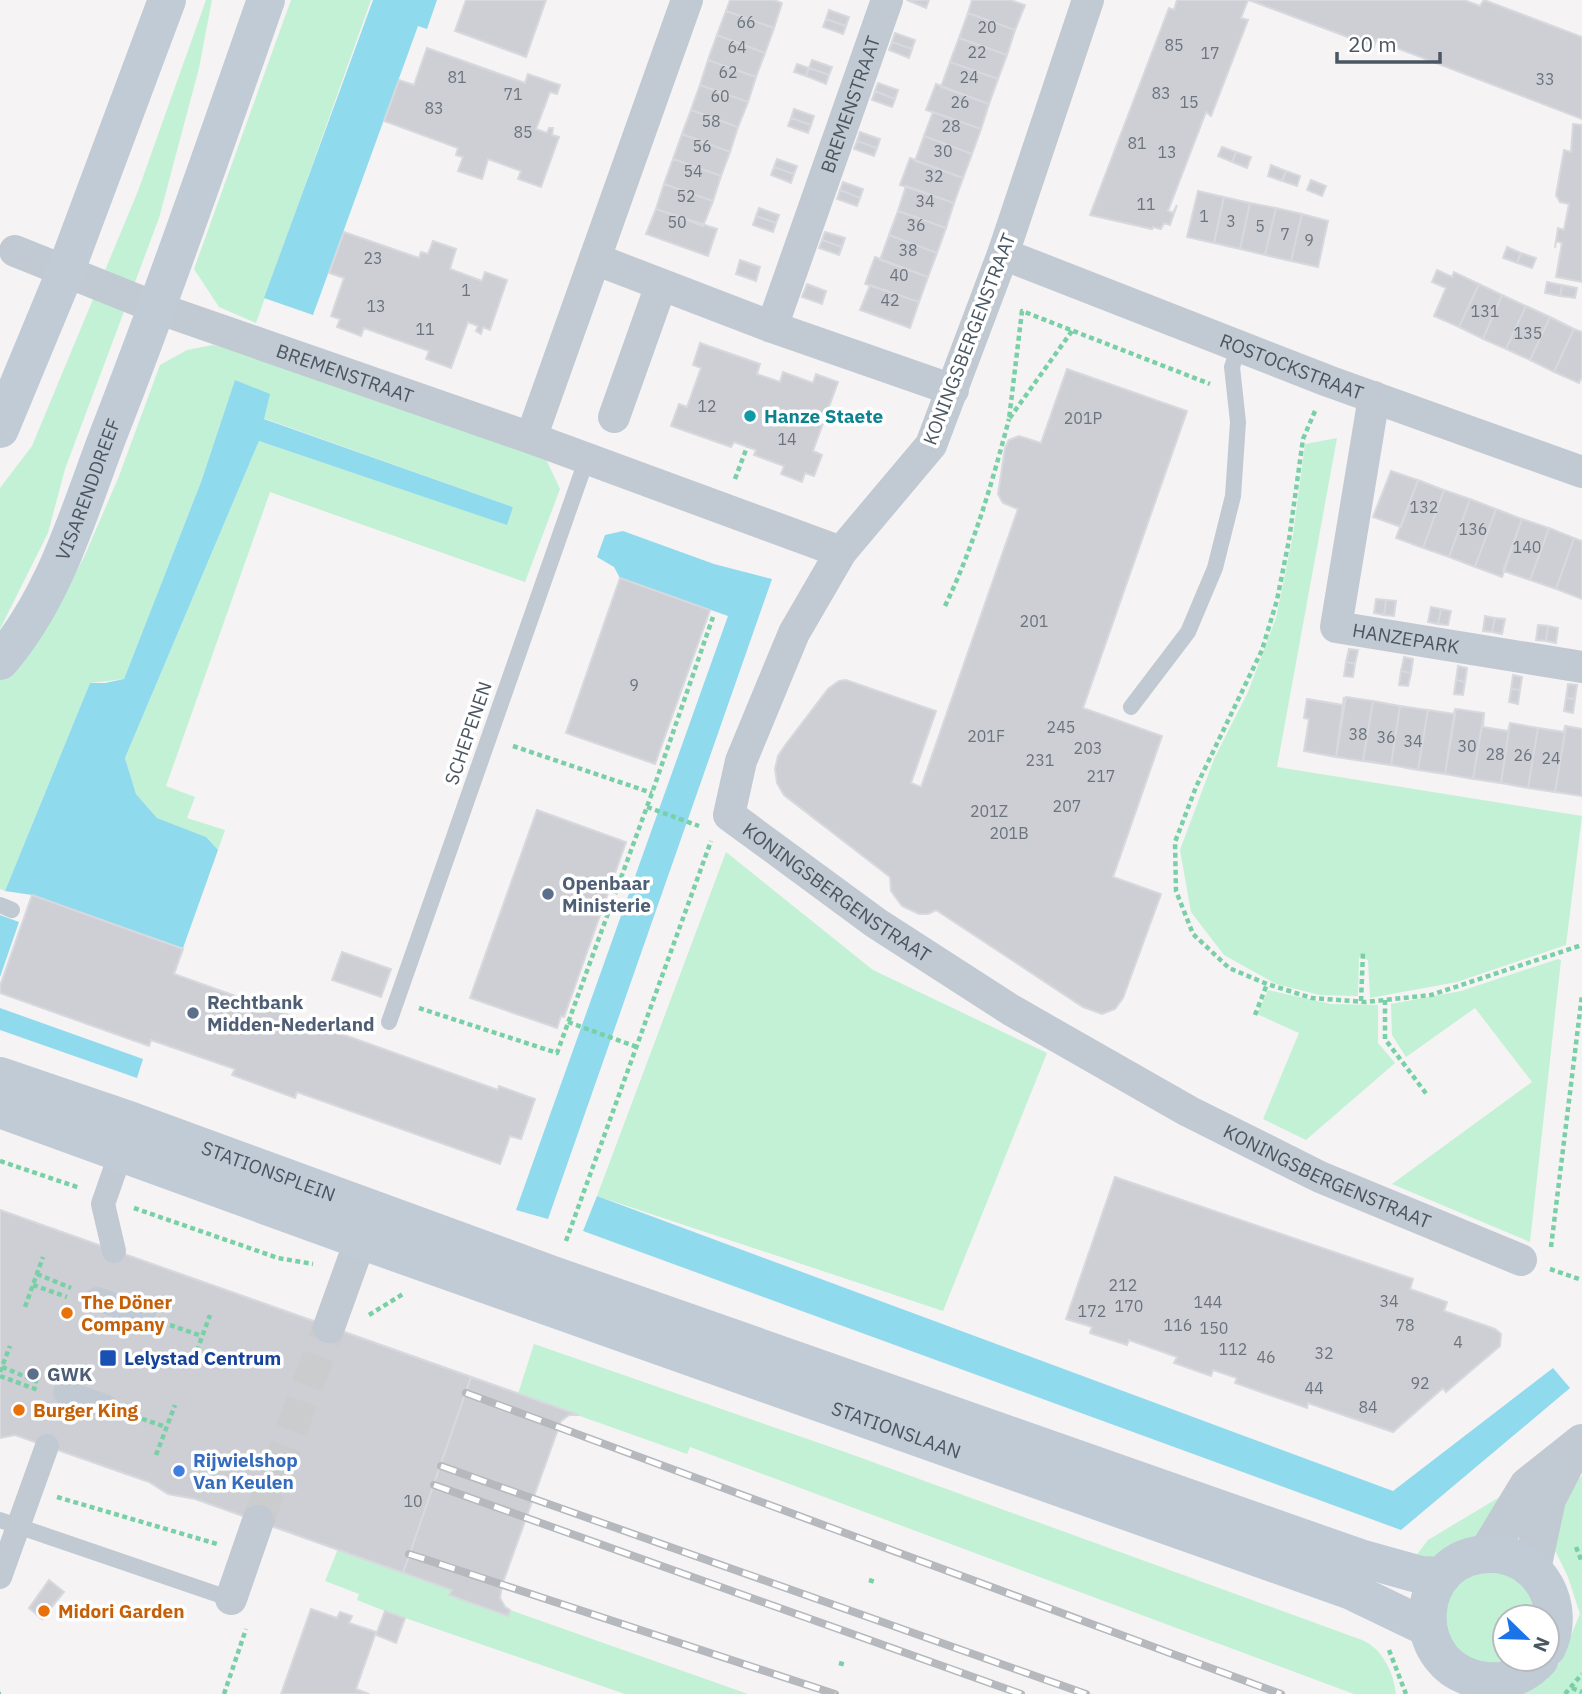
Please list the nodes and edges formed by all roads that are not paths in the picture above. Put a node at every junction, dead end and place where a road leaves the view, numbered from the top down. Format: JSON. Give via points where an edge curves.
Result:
{"nodes":[{"id":1,"x":167,"y":0,"type":"edge"},
{"id":2,"x":266,"y":0,"type":"edge"},
{"id":3,"x":688,"y":0,"type":"edge"},
{"id":4,"x":887,"y":0,"type":"edge"},
{"id":5,"x":1088,"y":0,"type":"edge"},
{"id":6,"x":7,"y":249,"type":"edge"},
{"id":7,"x":1003,"y":254,"type":"junction"},
{"id":8,"x":595,"y":260,"type":"junction"},
{"id":9,"x":66,"y":270,"type":"junction"},
{"id":10,"x":661,"y":285,"type":"junction"},
{"id":11,"x":158,"y":308,"type":"junction"},
{"id":12,"x":772,"y":327,"type":"junction"},
{"id":13,"x":1240,"y":346,"type":"junction"},
{"id":14,"x":953,"y":390,"type":"junction"},
{"id":15,"x":1374,"y":397,"type":"junction"},
{"id":16,"x":614,"y":417,"type":"dead end"},
{"id":17,"x":0,"y":429,"type":"edge"},
{"id":18,"x":531,"y":438,"type":"junction"},
{"id":19,"x":587,"y":458,"type":"junction"},
{"id":20,"x":1582,"y":472,"type":"edge"},
{"id":21,"x":841,"y":552,"type":"junction"},
{"id":22,"x":0,"y":661,"type":"edge"},
{"id":23,"x":1582,"y":667,"type":"edge"},
{"id":24,"x":1131,"y":708,"type":"dead end"},
{"id":25,"x":389,"y":1022,"type":"dead end"},
{"id":26,"x":0,"y":1076,"type":"edge"},
{"id":27,"x":0,"y":1110,"type":"edge"},
{"id":28,"x":126,"y":1137,"type":"junction"},
{"id":29,"x":367,"y":1224,"type":"junction"},
{"id":30,"x":114,"y":1251,"type":"dead end"},
{"id":31,"x":1540,"y":1261,"type":"road end"},
{"id":32,"x":97,"y":1299,"type":"road end"},
{"id":33,"x":144,"y":1315,"type":"dead end"},
{"id":34,"x":329,"y":1327,"type":"tunnel mouth"},
{"id":35,"x":57,"y":1393,"type":"road end"},
{"id":36,"x":107,"y":1407,"type":"dead end"},
{"id":37,"x":1580,"y":1444,"type":"edge"},
{"id":38,"x":47,"y":1446,"type":"dead end"},
{"id":39,"x":258,"y":1521,"type":"tunnel mouth"},
{"id":40,"x":9,"y":1524,"type":"edge"},
{"id":41,"x":1487,"y":1554,"type":"junction"},
{"id":42,"x":1532,"y":1569,"type":"junction"},
{"id":43,"x":1442,"y":1576,"type":"junction"},
{"id":44,"x":0,"y":1577,"type":"edge"},
{"id":45,"x":231,"y":1599,"type":"joint"},
{"id":46,"x":1552,"y":1603,"type":"edge"},
{"id":47,"x":1428,"y":1628,"type":"junction"},
{"id":48,"x":1523,"y":1673,"type":"edge"},
{"id":49,"x":1444,"y":1679,"type":"edge"},
{"id":50,"x":1489,"y":1688,"type":"edge"}],
"edges":[{"from":1,"to":9,"type":"main road"},
{"from":2,"to":11,"type":"main road","name":"VISARENDDREEF"},
{"from":3,"to":8,"type":"street"},
{"from":4,"to":12,"type":"street","name":"BREMENSTRAAT"},
{"from":5,"to":7,"type":"street","name":"KONINGSBERGENSTRAAT"},
{"from":6,"to":9,"type":"street"},
{"from":7,"to":13,"type":"street","name":"ROSTOCKSTRAAT"},
{"from":7,"to":14,"type":"street","name":"KONINGSBERGENSTRAAT"},
{"from":8,"to":10,"type":"street"},
{"from":8,"to":18,"type":"street"},
{"from":9,"to":11,"type":"street"},
{"from":9,"to":17,"type":"main road"},
{"from":10,"to":12,"type":"street"},
{"from":10,"to":16,"type":"street"},
{"from":11,"to":18,"type":"street","name":"BREMENSTRAAT"},
{"from":11,"to":22,"type":"main road","name":"VISARENDDREEF","via":[[50,585]]},
{"from":12,"to":14,"type":"street"},
{"from":13,"to":15,"type":"street","name":"ROSTOCKSTRAAT"},
{"from":13,"to":24,"type":"lane","via":[[1232,367],[1238,422],[1233,496],[1215,568],[1188,632]]},
{"from":14,"to":21,"type":"street","name":"KONINGSBERGENSTRAAT","via":[[931,445]]},
{"from":15,"to":20,"type":"street","name":"ROSTOCKSTRAAT"},
{"from":15,"to":23,"type":"street","name":"HANZEPARK","via":[[1336,627]]},
{"from":18,"to":19,"type":"street","name":"BREMENSTRAAT"},
{"from":19,"to":21,"type":"street","name":"BREMENSTRAAT"},
{"from":19,"to":25,"type":"lane","name":"SCHEPENEN"},
{"from":21,"to":31,"type":"street","name":"KONINGSBERGENSTRAAT","via":[[794,633],[741,761],[729,815],[887,930],[1011,1010],[1188,1111],[1320,1177]]},
{"from":26,"to":28,"type":"main road","name":"STATIONSPLEIN"},
{"from":27,"to":28,"type":"main road","name":"STATIONSPLEIN"},
{"from":28,"to":29,"type":"main road","name":"STATIONSPLEIN"},
{"from":28,"to":30,"type":"street","via":[[103,1204]]},
{"from":29,"to":34,"type":"street"},
{"from":29,"to":43,"type":"main road","name":"STATIONSLAAN","via":[[553,1275],[1360,1558],[1421,1575]]},
{"from":29,"to":47,"type":"main road","name":"STATIONSLAAN","via":[[1349,1590]]},
{"from":32,"to":33,"type":"street"},
{"from":35,"to":36,"type":"street"},
{"from":37,"to":41,"type":"street","via":[[1528,1486]]},
{"from":37,"to":42,"type":"street","via":[[1546,1499]]},
{"from":38,"to":40,"type":"street","via":[[31,1490]]},
{"from":39,"to":45,"type":"street"},
{"from":40,"to":44,"type":"street"},
{"from":40,"to":45,"type":"lane"},
{"from":41,"to":42,"type":"main road","via":[[1511,1557]]},
{"from":41,"to":43,"type":"main road","via":[[1462,1560]]},
{"from":42,"to":46,"type":"main road","via":[[1547,1587]]},
{"from":43,"to":47,"type":"main road","via":[[1431,1594]]},
{"from":47,"to":49,"type":"main road"},
{"from":48,"to":50,"type":"main road"},
{"from":49,"to":50,"type":"main road","via":[[1458,1673]]}]}
